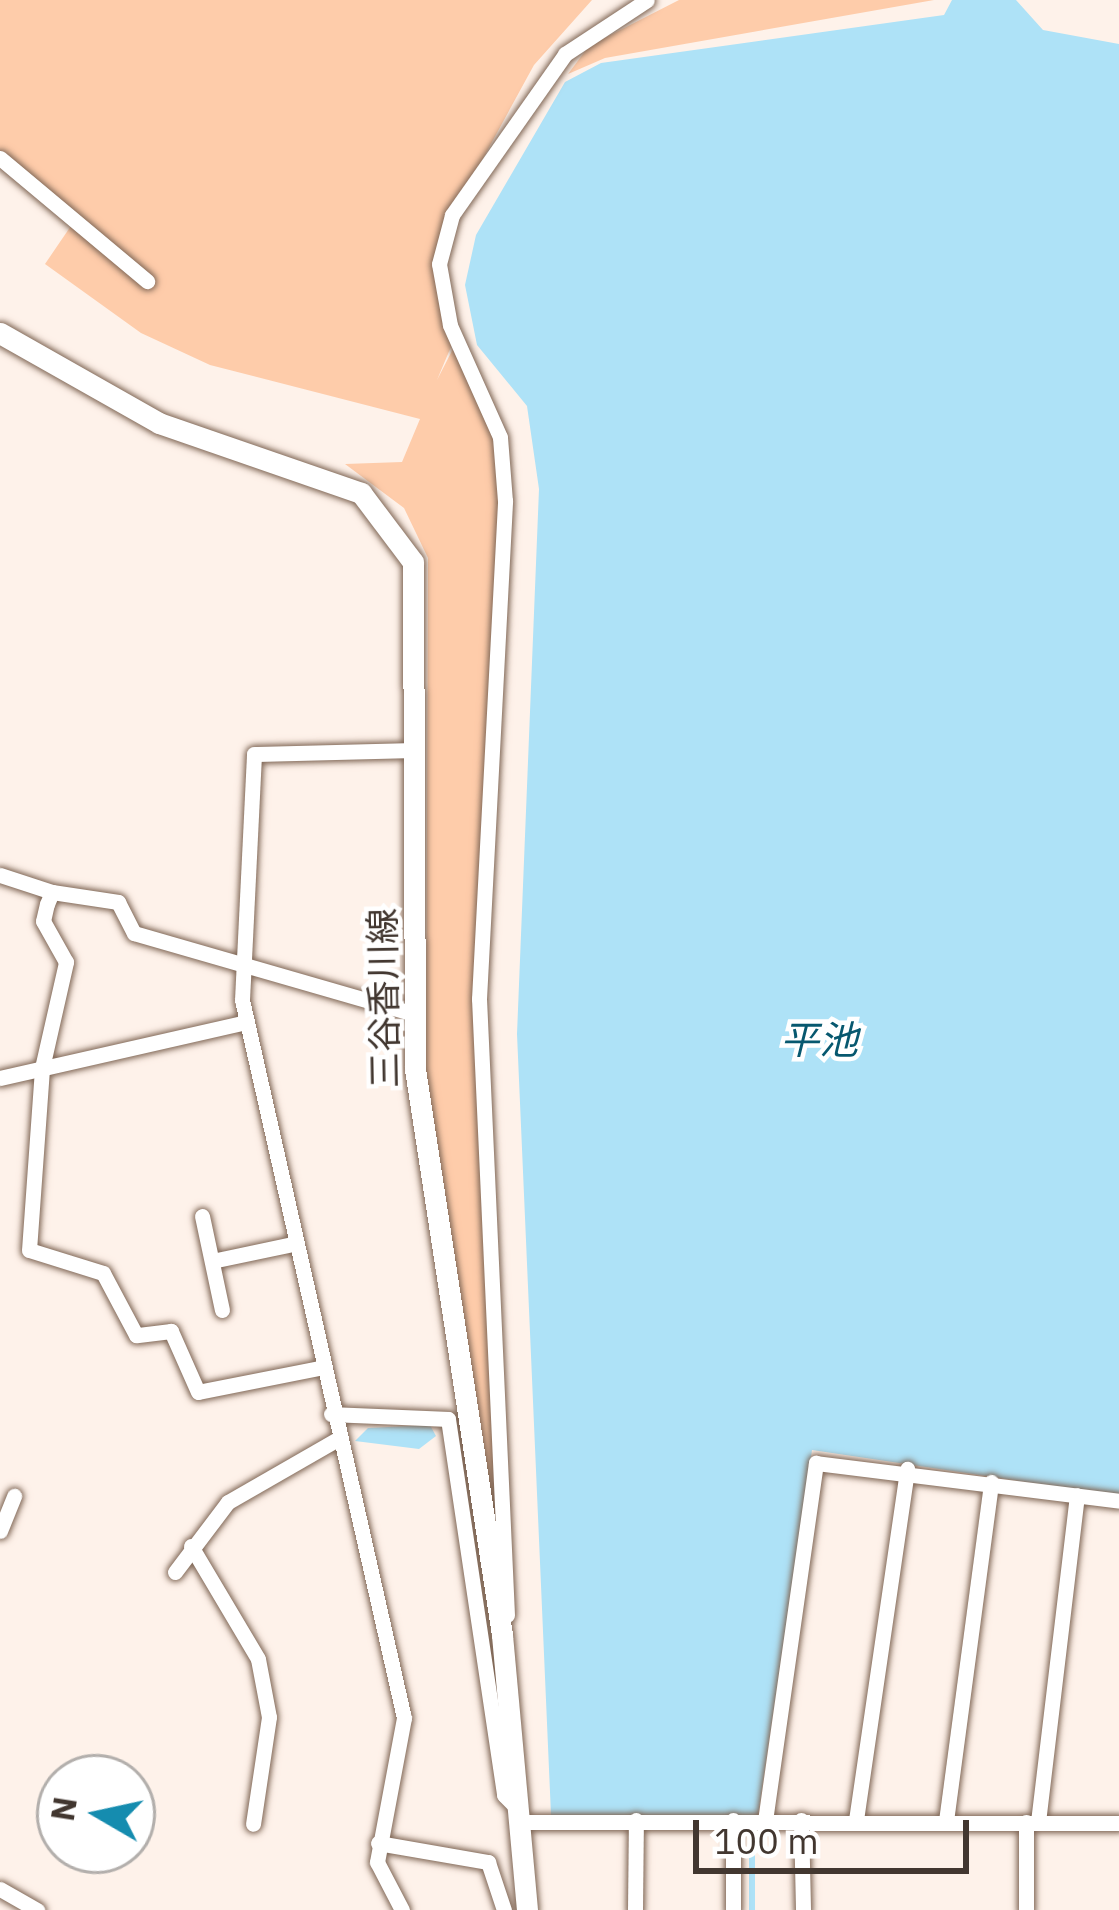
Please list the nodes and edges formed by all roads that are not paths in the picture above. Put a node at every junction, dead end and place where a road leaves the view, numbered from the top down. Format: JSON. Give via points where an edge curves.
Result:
{"nodes":[{"id":1,"x":647,"y":0,"type":"edge"},
{"id":2,"x":0,"y":158,"type":"edge"},
{"id":3,"x":147,"y":281,"type":"dead end"},
{"id":4,"x":0,"y":333,"type":"edge"},
{"id":5,"x":417,"y":750,"type":"junction"},
{"id":6,"x":0,"y":875,"type":"edge"},
{"id":7,"x":52,"y":892,"type":"junction"},
{"id":8,"x":244,"y":964,"type":"junction"},
{"id":9,"x":411,"y":1013,"type":"junction"},
{"id":10,"x":247,"y":1022,"type":"junction"},
{"id":11,"x":43,"y":1068,"type":"junction"},
{"id":12,"x":0,"y":1078,"type":"edge"},
{"id":13,"x":202,"y":1216,"type":"dead end"},
{"id":14,"x":293,"y":1244,"type":"junction"},
{"id":15,"x":212,"y":1261,"type":"junction"},
{"id":16,"x":222,"y":1310,"type":"dead end"},
{"id":17,"x":319,"y":1368,"type":"junction"},
{"id":18,"x":331,"y":1414,"type":"junction"},
{"id":19,"x":336,"y":1440,"type":"junction"},
{"id":20,"x":907,"y":1469,"type":"junction"},
{"id":21,"x":991,"y":1482,"type":"junction"},
{"id":22,"x":1077,"y":1495,"type":"junction"},
{"id":23,"x":14,"y":1496,"type":"dead end"},
{"id":24,"x":1119,"y":1501,"type":"edge"},
{"id":25,"x":0,"y":1531,"type":"edge"},
{"id":26,"x":191,"y":1546,"type":"junction"},
{"id":27,"x":175,"y":1572,"type":"dead end"},
{"id":28,"x":502,"y":1635,"type":"junction"},
{"id":29,"x":520,"y":1817,"type":"junction"},
{"id":30,"x":636,"y":1820,"type":"junction"},
{"id":31,"x":733,"y":1820,"type":"junction"},
{"id":32,"x":765,"y":1820,"type":"junction"},
{"id":33,"x":801,"y":1820,"type":"junction"},
{"id":34,"x":856,"y":1820,"type":"junction"},
{"id":35,"x":946,"y":1821,"type":"junction"},
{"id":36,"x":1032,"y":1822,"type":"junction"},
{"id":37,"x":1119,"y":1823,"type":"edge"},
{"id":38,"x":254,"y":1824,"type":"dead end"},
{"id":39,"x":378,"y":1843,"type":"junction"},
{"id":40,"x":0,"y":1889,"type":"edge"},
{"id":41,"x":37,"y":1910,"type":"edge"},
{"id":42,"x":402,"y":1910,"type":"edge"},
{"id":43,"x":504,"y":1910,"type":"edge"},
{"id":44,"x":527,"y":1910,"type":"edge"},
{"id":45,"x":635,"y":1910,"type":"edge"},
{"id":46,"x":734,"y":1910,"type":"edge"},
{"id":47,"x":803,"y":1910,"type":"edge"},
{"id":48,"x":1026,"y":1910,"type":"edge"}],
"edges":[{"from":1,"to":28,"type":"street","via":[[565,54],[452,215],[439,264],[450,325],[500,437],[505,501],[479,999]]},
{"from":2,"to":3,"type":"street"},
{"from":4,"to":5,"type":"main road","name":"三谷香川線","via":[[158,423],[334,480],[387,514],[418,591]]},
{"from":5,"to":8,"type":"street","via":[[254,754]]},
{"from":5,"to":9,"type":"main road","name":"三谷香川線"},
{"from":6,"to":7,"type":"street"},
{"from":7,"to":8,"type":"street","via":[[118,902],[134,933]]},
{"from":7,"to":11,"type":"street","via":[[43,922],[66,962]]},
{"from":8,"to":9,"type":"street"},
{"from":8,"to":10,"type":"street"},
{"from":9,"to":28,"type":"main road","name":"三谷香川線"},
{"from":10,"to":11,"type":"street"},
{"from":10,"to":14,"type":"street"},
{"from":11,"to":12,"type":"street"},
{"from":11,"to":17,"type":"street","via":[[28,1250],[103,1273],[136,1334],[171,1331],[198,1392]]},
{"from":13,"to":15,"type":"street"},
{"from":14,"to":15,"type":"street"},
{"from":14,"to":17,"type":"street"},
{"from":15,"to":16,"type":"street"},
{"from":17,"to":18,"type":"street"},
{"from":18,"to":19,"type":"street"},
{"from":18,"to":29,"type":"street","via":[[448,1419],[504,1795]]},
{"from":19,"to":26,"type":"street","via":[[260,1477]]},
{"from":19,"to":39,"type":"street","via":[[404,1718]]},
{"from":20,"to":21,"type":"street"},
{"from":20,"to":32,"type":"street","via":[[815,1463]]},
{"from":20,"to":34,"type":"street"},
{"from":21,"to":22,"type":"street"},
{"from":21,"to":35,"type":"street"},
{"from":22,"to":24,"type":"street"},
{"from":22,"to":36,"type":"street"},
{"from":23,"to":25,"type":"street"},
{"from":26,"to":27,"type":"street"},
{"from":26,"to":38,"type":"street","via":[[258,1659],[269,1717]]},
{"from":28,"to":29,"type":"main road","name":"三谷香川線"},
{"from":29,"to":30,"type":"street"},
{"from":29,"to":44,"type":"main road","name":"三谷香川線"},
{"from":30,"to":31,"type":"street"},
{"from":30,"to":45,"type":"street"},
{"from":31,"to":32,"type":"street"},
{"from":31,"to":46,"type":"street"},
{"from":32,"to":33,"type":"street"},
{"from":33,"to":34,"type":"street"},
{"from":33,"to":47,"type":"street"},
{"from":34,"to":35,"type":"street"},
{"from":35,"to":36,"type":"street"},
{"from":36,"to":37,"type":"street"},
{"from":36,"to":48,"type":"street"},
{"from":39,"to":42,"type":"street"},
{"from":39,"to":43,"type":"street","via":[[488,1862]]},
{"from":40,"to":41,"type":"street"}]}
